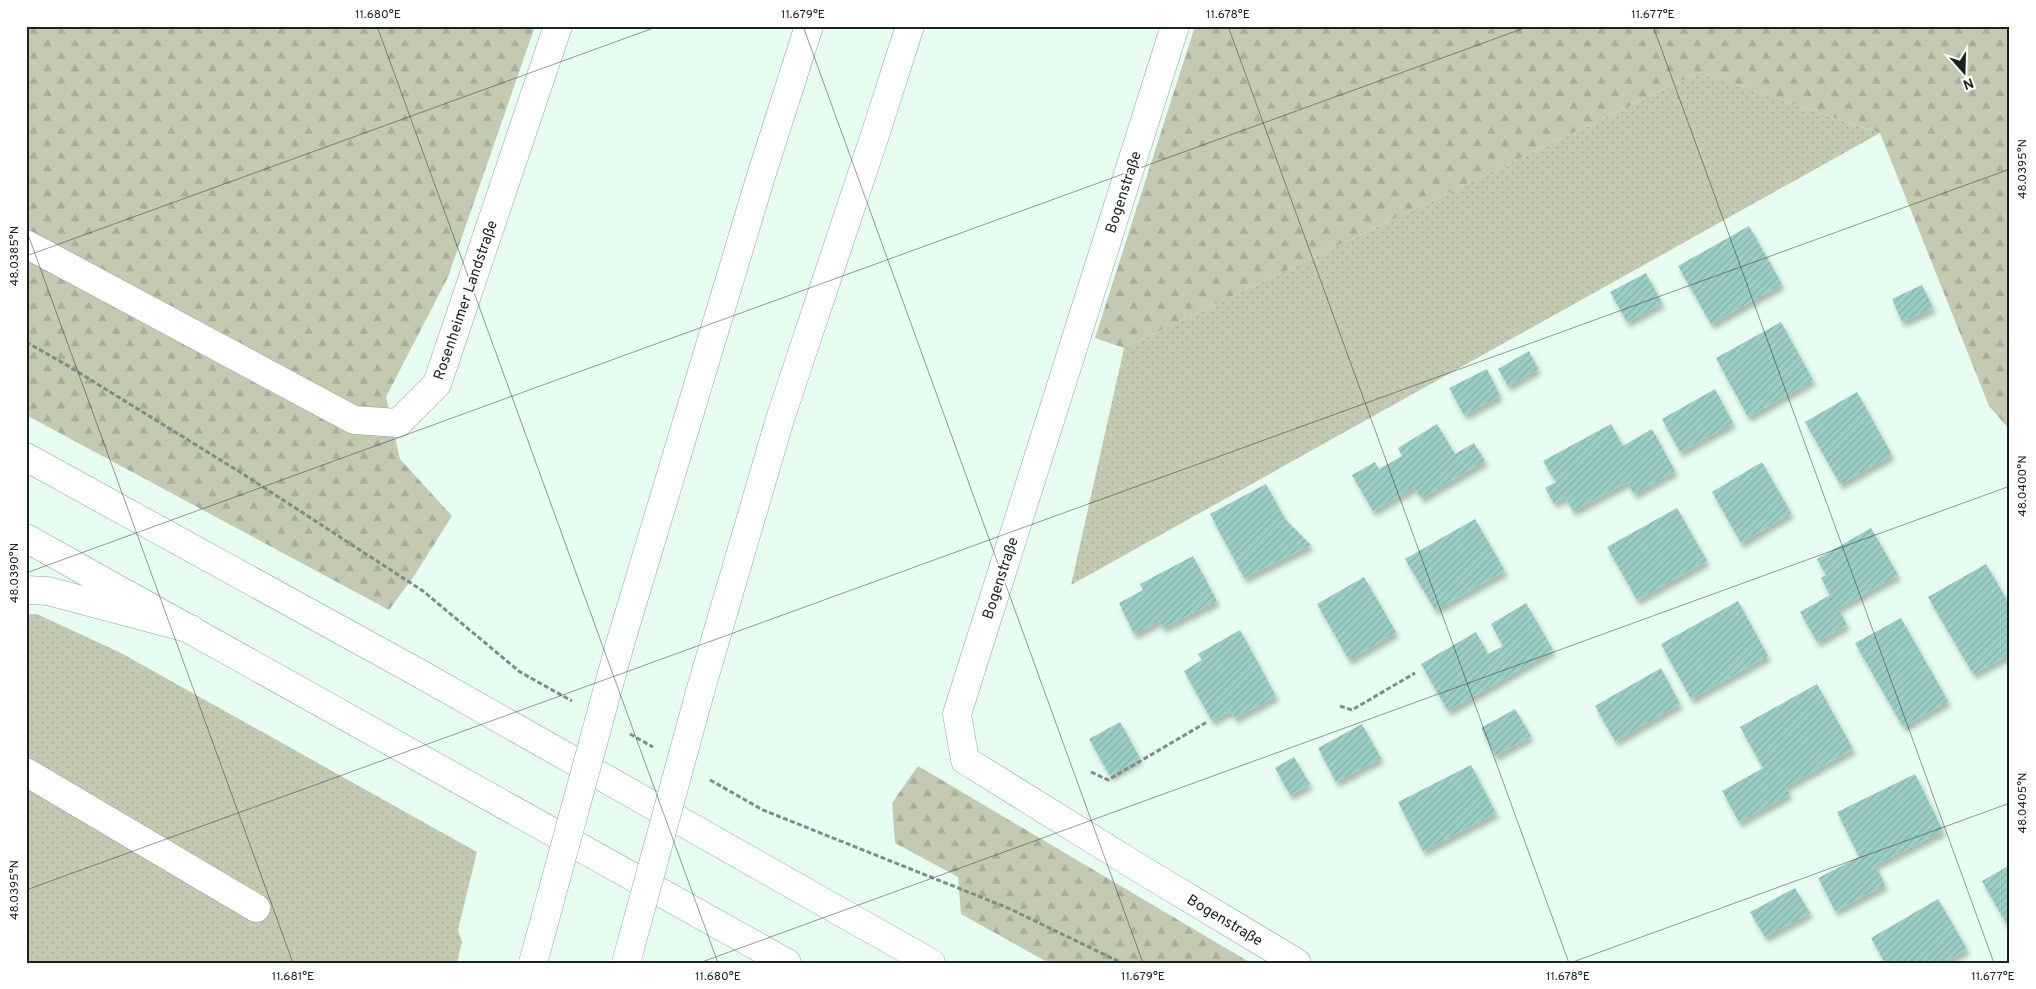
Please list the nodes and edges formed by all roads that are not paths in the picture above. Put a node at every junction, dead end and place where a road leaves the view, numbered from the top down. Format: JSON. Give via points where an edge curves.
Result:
{"nodes":[{"id":1,"x":558,"y":26,"type":"edge"},
{"id":2,"x":809,"y":26,"type":"edge"},
{"id":3,"x":910,"y":26,"type":"edge"},
{"id":4,"x":1175,"y":26,"type":"edge"},
{"id":5,"x":26,"y":244,"type":"edge"},
{"id":6,"x":26,"y":457,"type":"edge"},
{"id":7,"x":26,"y":538,"type":"edge"},
{"id":8,"x":26,"y":590,"type":"edge"},
{"id":9,"x":191,"y":629,"type":"junction"},
{"id":10,"x":26,"y":772,"type":"edge"},
{"id":11,"x":256,"y":908,"type":"dead end"},
{"id":12,"x":533,"y":963,"type":"edge"},
{"id":13,"x":626,"y":963,"type":"edge"},
{"id":14,"x":787,"y":963,"type":"edge"},
{"id":15,"x":931,"y":963,"type":"edge"},
{"id":16,"x":1297,"y":963,"type":"edge"}],
"edges":[{"from":1,"to":5,"type":"main road","name":"Rosenheimer Landstraße","via":[[437,384],[398,424],[354,420]]},
{"from":2,"to":12,"type":"main road","bridge":true,"via":[[620,644]]},
{"from":3,"to":13,"type":"main road","bridge":true,"via":[[780,419],[700,692]]},
{"from":4,"to":16,"type":"main road","name":"Bogenstraße","via":[[957,714],[965,760]]},
{"from":6,"to":15,"type":"main road","via":[[417,672]]},
{"from":7,"to":9,"type":"main road"},
{"from":8,"to":9,"type":"main road","via":[[48,591]]},
{"from":9,"to":14,"type":"main road"},
{"from":10,"to":11,"type":"main road"}]}
